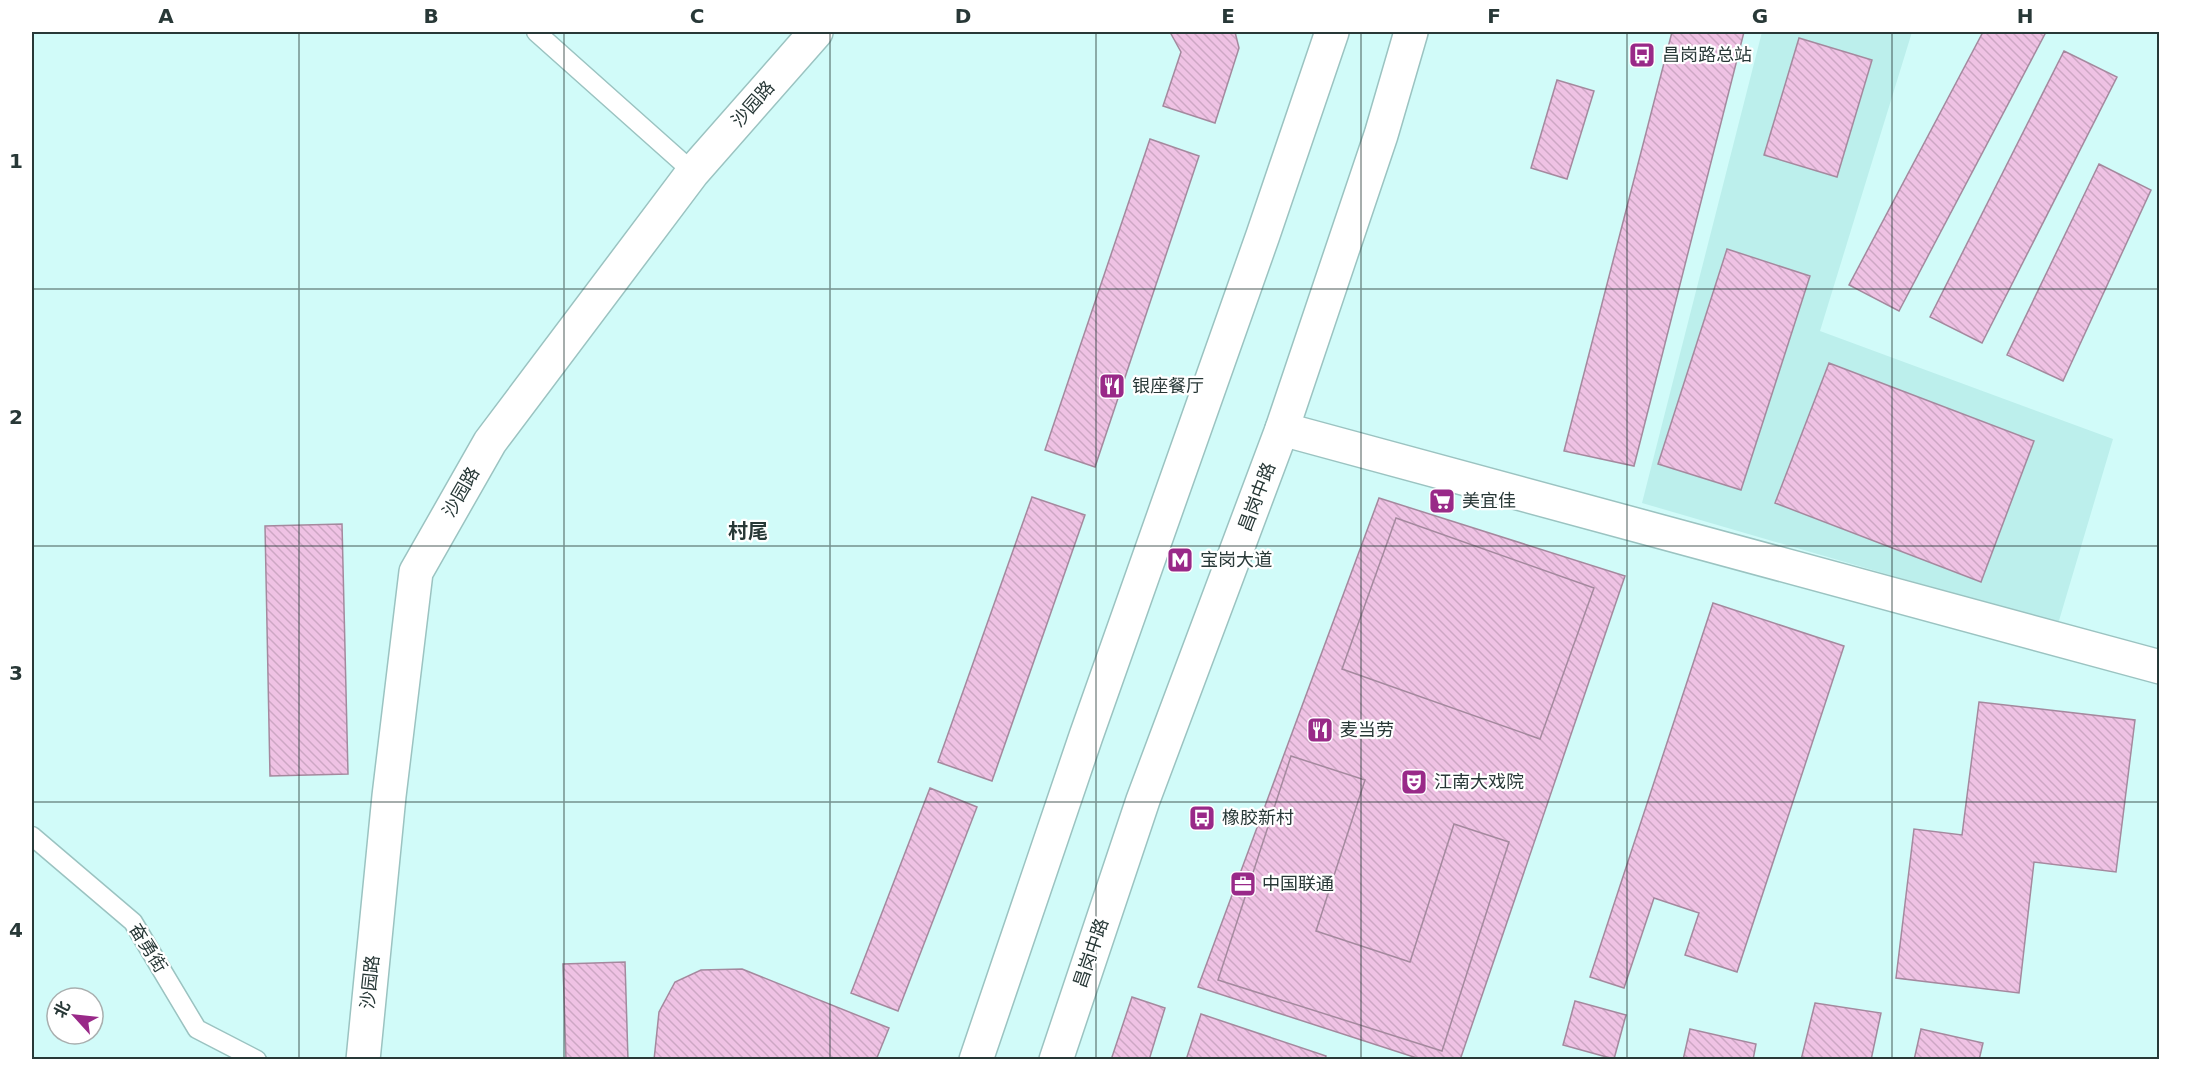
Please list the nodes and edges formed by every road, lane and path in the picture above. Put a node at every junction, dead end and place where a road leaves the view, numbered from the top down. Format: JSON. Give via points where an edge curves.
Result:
{"nodes":[{"id":1,"x":536,"y":32,"type":"edge"},
{"id":2,"x":816,"y":32,"type":"edge"},
{"id":3,"x":1332,"y":32,"type":"edge"},
{"id":4,"x":1411,"y":32,"type":"edge"},
{"id":5,"x":693,"y":172,"type":"junction"},
{"id":6,"x":1282,"y":429,"type":"junction"},
{"id":7,"x":2160,"y":667,"type":"edge"},
{"id":8,"x":32,"y":836,"type":"edge"},
{"id":9,"x":257,"y":1059,"type":"edge"},
{"id":10,"x":363,"y":1059,"type":"edge"},
{"id":11,"x":976,"y":1059,"type":"edge"},
{"id":12,"x":1056,"y":1059,"type":"edge"}],
"edges":[{"from":1,"to":5,"type":"lane"},
{"from":2,"to":5,"type":"main road","name":"沙园路"},
{"from":3,"to":11,"type":"main road"},
{"from":4,"to":6,"type":"main road","name":"昌岗中路","via":[[1381,135]]},
{"from":5,"to":10,"type":"main road","name":"沙园路","via":[[490,442],[416,572]]},
{"from":6,"to":7,"type":"main road"},
{"from":6,"to":12,"type":"main road","name":"昌岗中路","via":[[1143,800]]},
{"from":8,"to":9,"type":"lane","name":"奋勇街","via":[[133,922],[197,1029]]}]}
